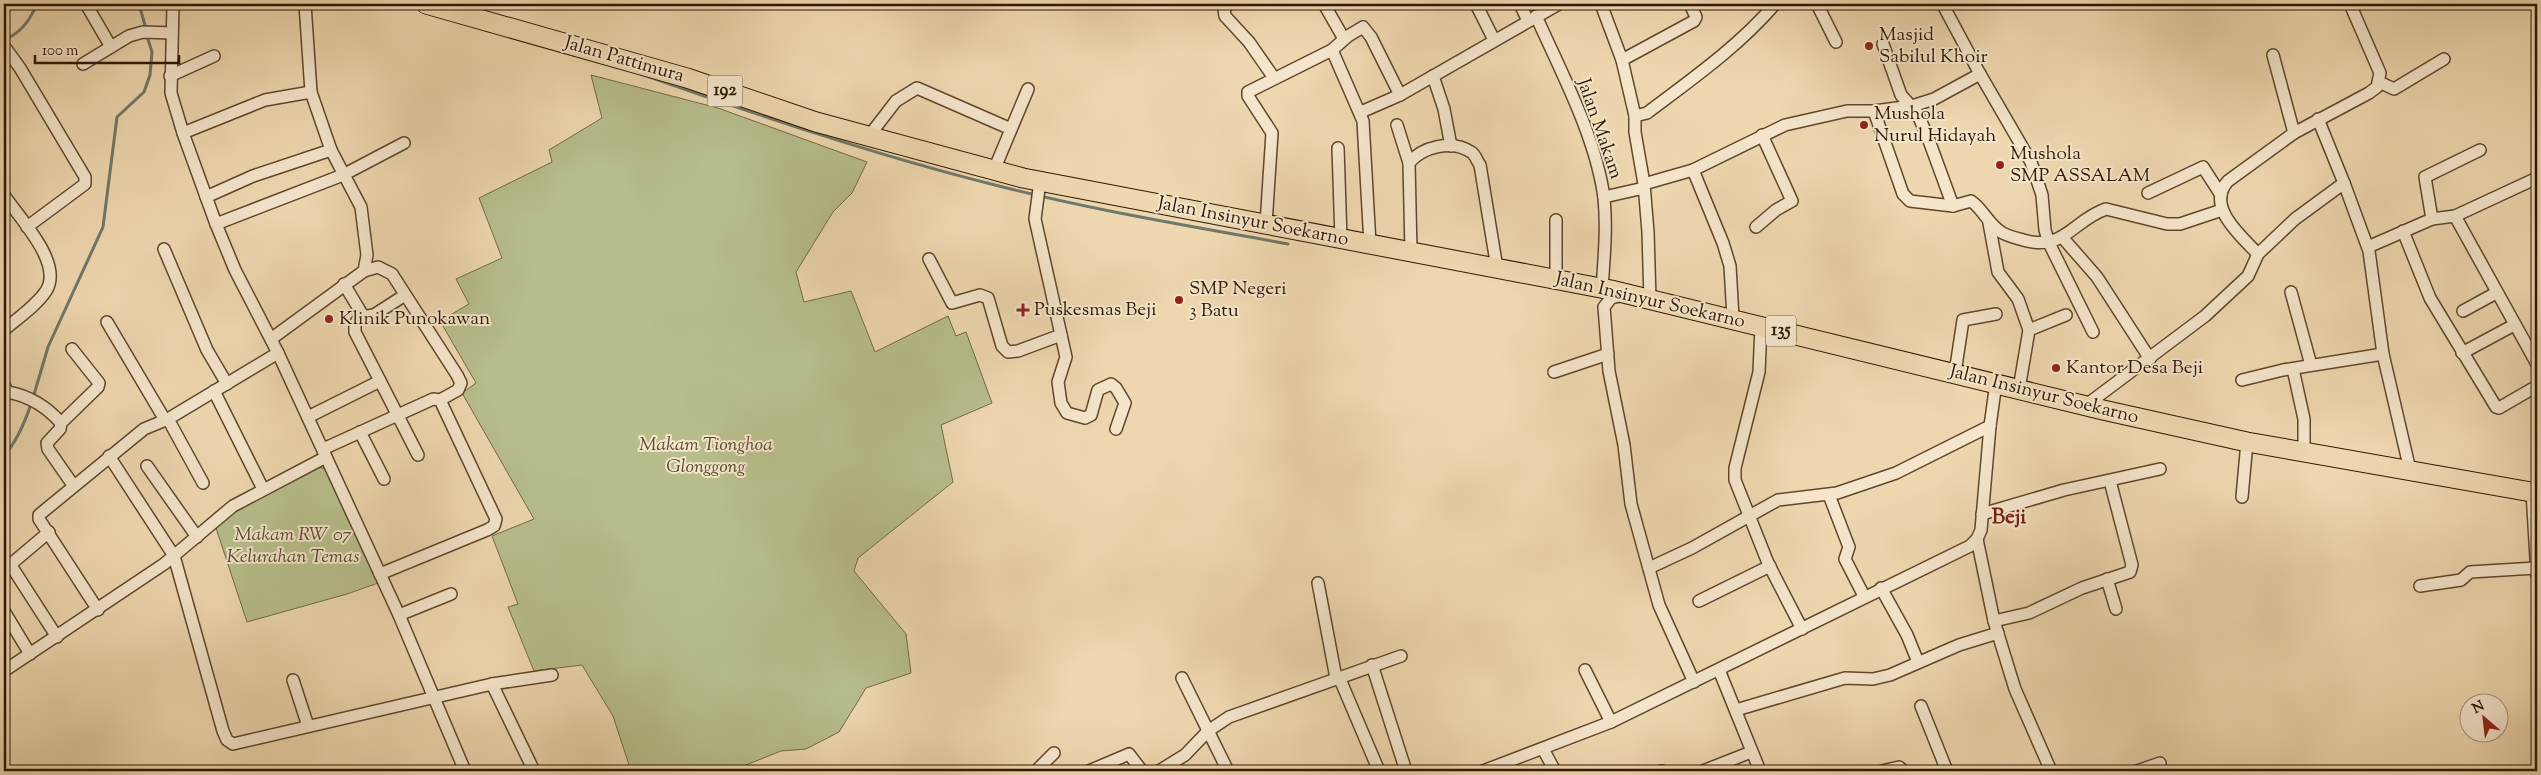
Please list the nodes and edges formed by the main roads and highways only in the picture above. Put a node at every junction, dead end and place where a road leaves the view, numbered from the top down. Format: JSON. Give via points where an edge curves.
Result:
{"nodes":[{"id":1,"x":426,"y":4,"type":"edge"},
{"id":2,"x":1034,"y":187,"type":"joint"},
{"id":3,"x":2535,"y":493,"type":"edge"}],
"edges":[{"from":1,"to":2,"type":"main road","name":"Jalan Pattimura","number":"192","via":[[687,78],[816,122],[994,170]]},
{"from":2,"to":3,"type":"main road","name":"Jalan Insinyur Soekarno","number":"135","via":[[1266,224],[1602,289],[2247,442]]}]}
